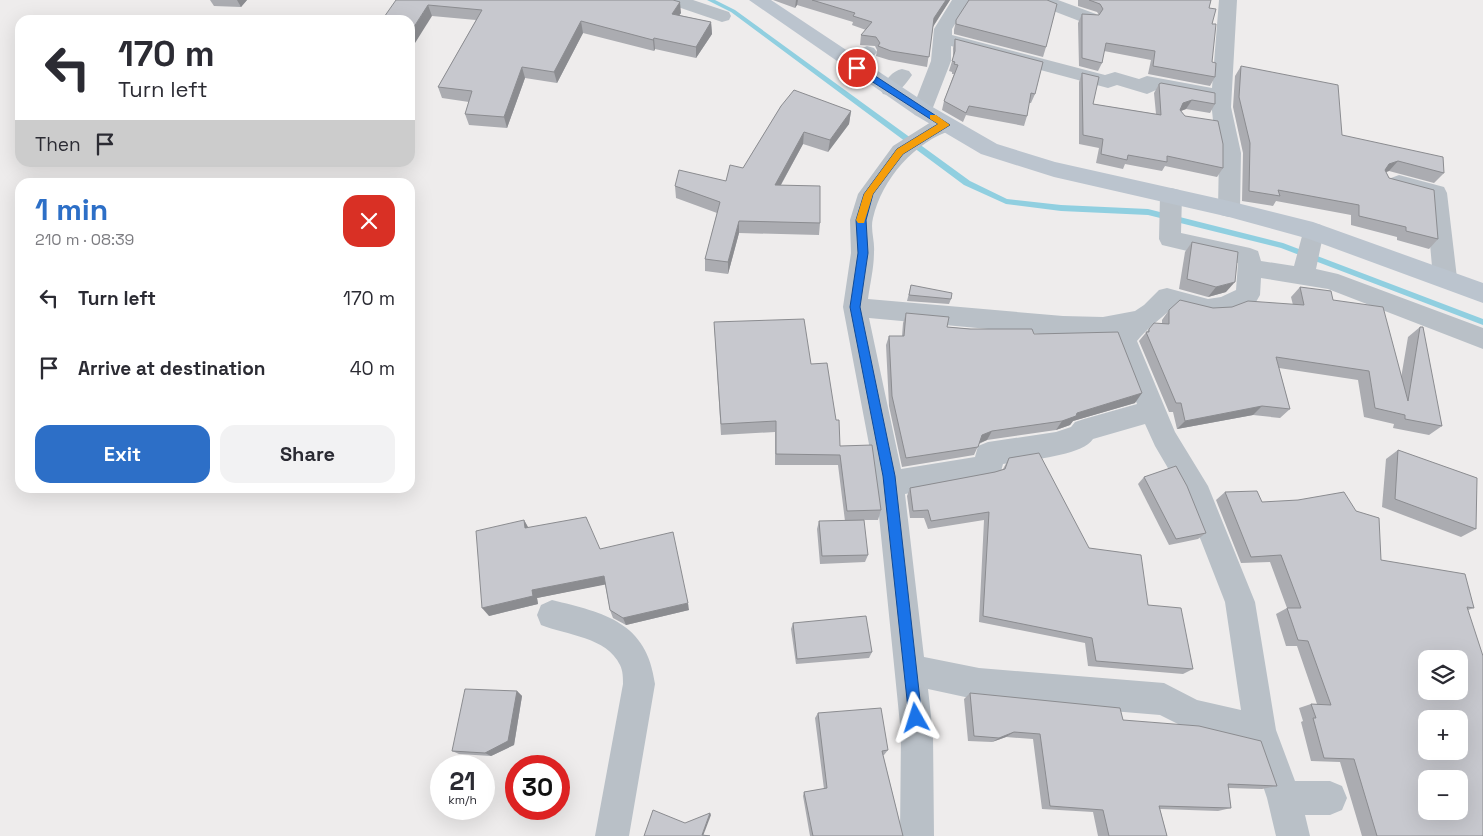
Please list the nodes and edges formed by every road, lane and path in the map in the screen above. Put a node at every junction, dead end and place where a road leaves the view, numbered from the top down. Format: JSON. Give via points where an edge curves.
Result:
{"nodes":[{"id":1,"x":675,"y":0,"type":"edge"},
{"id":2,"x":758,"y":0,"type":"edge"},
{"id":3,"x":961,"y":0,"type":"edge"},
{"id":4,"x":1041,"y":0,"type":"edge"},
{"id":5,"x":1228,"y":0,"type":"edge"},
{"id":6,"x":707,"y":4,"type":"edge"},
{"id":7,"x":722,"y":16,"type":"dead end"},
{"id":8,"x":1089,"y":18,"type":"edge"},
{"id":9,"x":942,"y":38,"type":"junction"},
{"id":10,"x":1222,"y":96,"type":"junction"},
{"id":11,"x":922,"y":110,"type":"junction"},
{"id":12,"x":942,"y":126,"type":"junction"},
{"id":13,"x":900,"y":151,"type":"joint"},
{"id":14,"x":1389,"y":181,"type":"edge"},
{"id":15,"x":1228,"y":209,"type":"junction"},
{"id":16,"x":1171,"y":210,"type":"junction"},
{"id":17,"x":1312,"y":235,"type":"junction"},
{"id":18,"x":1250,"y":268,"type":"junction"},
{"id":19,"x":1304,"y":271,"type":"junction"},
{"id":20,"x":1445,"y":278,"type":"junction"},
{"id":21,"x":1483,"y":293,"type":"edge"},
{"id":22,"x":855,"y":307,"type":"junction"},
{"id":23,"x":1140,"y":319,"type":"junction"},
{"id":24,"x":1483,"y":339,"type":"edge"},
{"id":25,"x":1153,"y":411,"type":"junction"},
{"id":26,"x":890,"y":483,"type":"junction"},
{"id":27,"x":552,"y":615,"type":"dead end"},
{"id":28,"x":911,"y":670,"type":"junction"},
{"id":29,"x":1260,"y":730,"type":"junction"},
{"id":30,"x":1284,"y":798,"type":"junction"},
{"id":31,"x":1330,"y":798,"type":"dead end"},
{"id":32,"x":612,"y":836,"type":"edge"},
{"id":33,"x":917,"y":836,"type":"edge"},
{"id":34,"x":1293,"y":836,"type":"edge"}],
"edges":[{"from":1,"to":6,"type":"street"},
{"from":2,"to":11,"type":"main road","via":[[896,82]]},
{"from":3,"to":9,"type":"street","via":[[943,29]]},
{"from":4,"to":8,"type":"street"},
{"from":5,"to":10,"type":"street"},
{"from":6,"to":7,"type":"street"},
{"from":9,"to":10,"type":"street","via":[[1108,82],[1115,78],[1147,88],[1147,82],[1160,83]]},
{"from":9,"to":11,"type":"street","via":[[941,61]]},
{"from":10,"to":15,"type":"street","via":[[1214,122],[1230,153]]},
{"from":11,"to":12,"type":"main road"},
{"from":12,"to":13,"type":"street"},
{"from":12,"to":16,"type":"main road","via":[[989,148]]},
{"from":13,"to":22,"type":"street","via":[[869,194],[861,220],[863,253]]},
{"from":14,"to":20,"type":"street","via":[[1436,194]]},
{"from":15,"to":16,"type":"main road"},
{"from":15,"to":17,"type":"main road"},
{"from":16,"to":18,"type":"street","via":[[1170,239],[1250,258]]},
{"from":17,"to":19,"type":"street"},
{"from":17,"to":20,"type":"main road"},
{"from":18,"to":19,"type":"street"},
{"from":18,"to":23,"type":"street","via":[[1248,295],[1229,305],[1194,317],[1167,297],[1153,312]]},
{"from":19,"to":24,"type":"street","via":[[1419,312]]},
{"from":20,"to":21,"type":"main road"},
{"from":22,"to":23,"type":"street","via":[[1062,326],[1102,327]]},
{"from":22,"to":26,"type":"street"},
{"from":23,"to":25,"type":"street","via":[[1124,339]]},
{"from":25,"to":26,"type":"street","via":[[1084,430],[1080,436],[1056,444],[988,454],[990,466]]},
{"from":25,"to":29,"type":"street","via":[[1164,438],[1194,486],[1240,602]]},
{"from":26,"to":28,"type":"street"},
{"from":27,"to":32,"type":"street","via":[[617,637],[635,660],[639,684]]},
{"from":28,"to":29,"type":"street","via":[[980,684],[1164,699],[1192,715]]},
{"from":28,"to":33,"type":"street","via":[[917,734]]},
{"from":29,"to":30,"type":"street"},
{"from":30,"to":31,"type":"street"},
{"from":30,"to":34,"type":"street"}]}
